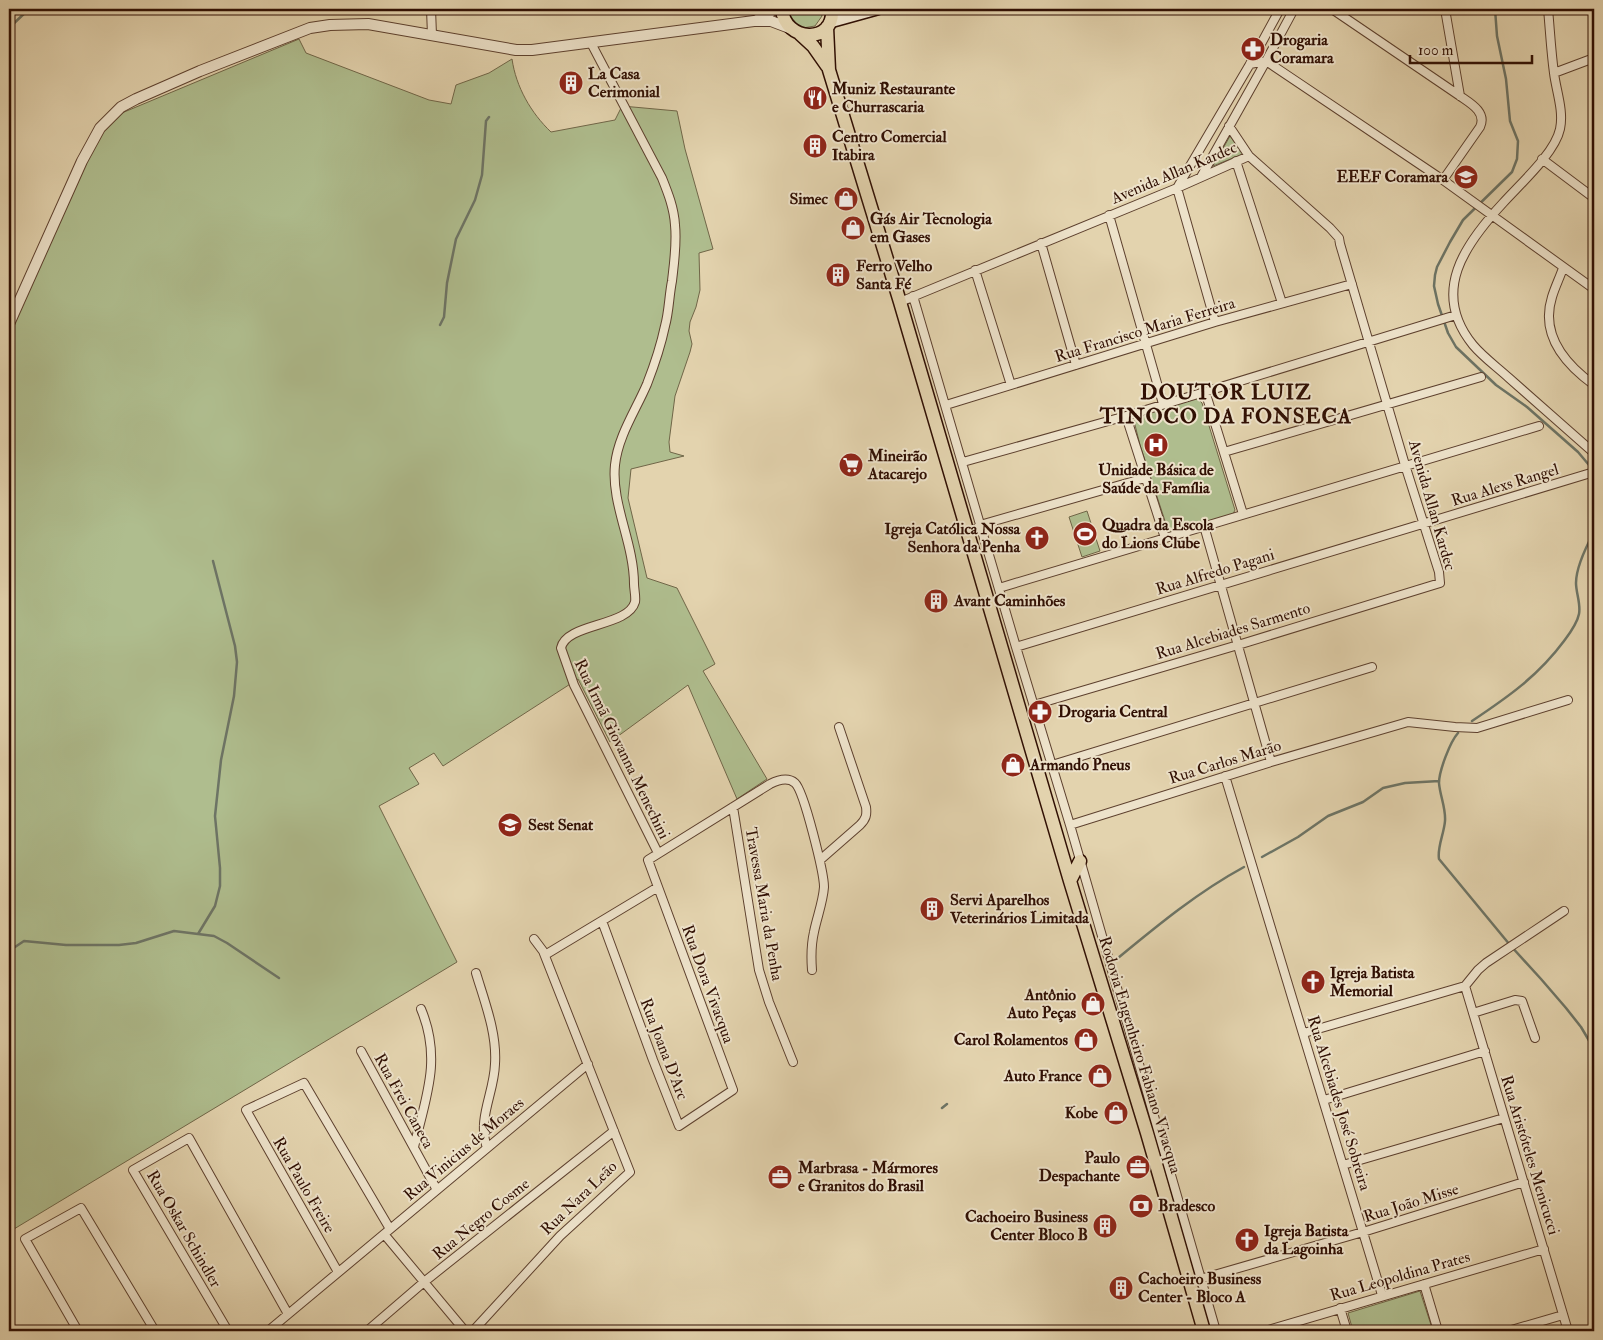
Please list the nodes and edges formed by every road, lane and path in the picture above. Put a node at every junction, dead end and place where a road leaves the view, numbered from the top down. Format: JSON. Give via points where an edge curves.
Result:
{"nodes":[{"id":1,"x":432,"y":9,"type":"edge"},
{"id":2,"x":775,"y":9,"type":"edge"},
{"id":3,"x":782,"y":9,"type":"edge"},
{"id":4,"x":832,"y":9,"type":"edge"},
{"id":5,"x":856,"y":9,"type":"edge"},
{"id":6,"x":871,"y":9,"type":"edge"},
{"id":7,"x":877,"y":9,"type":"edge"},
{"id":8,"x":1280,"y":9,"type":"edge"},
{"id":9,"x":1294,"y":9,"type":"edge"},
{"id":10,"x":1332,"y":9,"type":"edge"},
{"id":11,"x":1445,"y":9,"type":"edge"},
{"id":12,"x":1548,"y":9,"type":"edge"},
{"id":13,"x":754,"y":21,"type":"junction"},
{"id":14,"x":828,"y":25,"type":"junction"},
{"id":15,"x":796,"y":31,"type":"junction"},
{"id":16,"x":432,"y":35,"type":"junction"},
{"id":17,"x":591,"y":43,"type":"junction"},
{"id":18,"x":1594,"y":58,"type":"edge"},
{"id":19,"x":1266,"y":61,"type":"junction"},
{"id":20,"x":1250,"y":64,"type":"junction"},
{"id":21,"x":829,"y":70,"type":"junction"},
{"id":22,"x":1554,"y":73,"type":"junction"},
{"id":23,"x":1233,"y":94,"type":"junction"},
{"id":24,"x":1460,"y":96,"type":"junction"},
{"id":25,"x":1244,"y":100,"type":"junction"},
{"id":26,"x":1229,"y":126,"type":"junction"},
{"id":27,"x":1248,"y":156,"type":"junction"},
{"id":28,"x":1542,"y":159,"type":"junction"},
{"id":29,"x":1236,"y":162,"type":"junction"},
{"id":30,"x":1201,"y":177,"type":"junction"},
{"id":31,"x":1443,"y":180,"type":"junction"},
{"id":32,"x":1177,"y":188,"type":"junction"},
{"id":33,"x":1594,"y":198,"type":"edge"},
{"id":34,"x":1109,"y":216,"type":"junction"},
{"id":35,"x":1491,"y":216,"type":"junction"},
{"id":36,"x":1041,"y":243,"type":"junction"},
{"id":37,"x":1564,"y":268,"type":"junction"},
{"id":38,"x":976,"y":270,"type":"junction"},
{"id":39,"x":1352,"y":284,"type":"junction"},
{"id":40,"x":1594,"y":289,"type":"edge"},
{"id":41,"x":914,"y":296,"type":"junction"},
{"id":42,"x":900,"y":302,"type":"junction"},
{"id":43,"x":1282,"y":303,"type":"junction"},
{"id":44,"x":1452,"y":316,"type":"junction"},
{"id":45,"x":1215,"y":322,"type":"junction"},
{"id":46,"x":9,"y":324,"type":"edge"},
{"id":47,"x":1369,"y":342,"type":"junction"},
{"id":48,"x":1146,"y":343,"type":"junction"},
{"id":49,"x":1076,"y":365,"type":"junction"},
{"id":50,"x":1482,"y":377,"type":"dead end"},
{"id":51,"x":1594,"y":384,"type":"edge"},
{"id":52,"x":1011,"y":385,"type":"junction"},
{"id":53,"x":1205,"y":391,"type":"junction"},
{"id":54,"x":1163,"y":404,"type":"junction"},
{"id":55,"x":1388,"y":404,"type":"junction"},
{"id":56,"x":946,"y":405,"type":"junction"},
{"id":57,"x":1126,"y":416,"type":"junction"},
{"id":58,"x":1539,"y":426,"type":"dead end"},
{"id":59,"x":1224,"y":452,"type":"junction"},
{"id":60,"x":1594,"y":453,"type":"edge"},
{"id":61,"x":963,"y":462,"type":"junction"},
{"id":62,"x":1406,"y":465,"type":"junction"},
{"id":63,"x":1594,"y":472,"type":"edge"},
{"id":64,"x":1145,"y":478,"type":"junction"},
{"id":65,"x":1243,"y":514,"type":"junction"},
{"id":66,"x":1424,"y":524,"type":"junction"},
{"id":67,"x":980,"y":525,"type":"junction"},
{"id":68,"x":1204,"y":526,"type":"junction"},
{"id":69,"x":968,"y":537,"type":"junction"},
{"id":70,"x":1165,"y":538,"type":"junction"},
{"id":71,"x":1440,"y":583,"type":"joint"},
{"id":72,"x":1220,"y":584,"type":"junction"},
{"id":73,"x":999,"y":588,"type":"junction"},
{"id":74,"x":1238,"y":645,"type":"junction"},
{"id":75,"x":1016,"y":647,"type":"junction"},
{"id":76,"x":1372,"y":667,"type":"dead end"},
{"id":77,"x":1568,"y":700,"type":"dead end"},
{"id":78,"x":1254,"y":702,"type":"junction"},
{"id":79,"x":1034,"y":705,"type":"junction"},
{"id":80,"x":839,"y":727,"type":"dead end"},
{"id":81,"x":1271,"y":762,"type":"junction"},
{"id":82,"x":1052,"y":765,"type":"junction"},
{"id":83,"x":1226,"y":776,"type":"junction"},
{"id":84,"x":733,"y":807,"type":"junction"},
{"id":85,"x":1070,"y":825,"type":"junction"},
{"id":86,"x":658,"y":853,"type":"junction"},
{"id":87,"x":820,"y":860,"type":"junction"},
{"id":88,"x":1080,"y":862,"type":"junction"},
{"id":89,"x":1070,"y":881,"type":"junction"},
{"id":90,"x":658,"y":887,"type":"junction"},
{"id":91,"x":1564,"y":911,"type":"dead end"},
{"id":92,"x":602,"y":920,"type":"junction"},
{"id":93,"x":534,"y":939,"type":"dead end"},
{"id":94,"x":545,"y":955,"type":"junction"},
{"id":95,"x":812,"y":970,"type":"dead end"},
{"id":96,"x":476,"y":974,"type":"dead end"},
{"id":97,"x":1465,"y":986,"type":"junction"},
{"id":98,"x":421,"y":1009,"type":"dead end"},
{"id":99,"x":1473,"y":1013,"type":"junction"},
{"id":100,"x":1304,"y":1033,"type":"junction"},
{"id":101,"x":1535,"y":1038,"type":"dead end"},
{"id":102,"x":361,"y":1051,"type":"dead end"},
{"id":103,"x":1485,"y":1051,"type":"junction"},
{"id":104,"x":792,"y":1062,"type":"dead end"},
{"id":105,"x":1132,"y":1062,"type":"junction"},
{"id":106,"x":588,"y":1064,"type":"junction"},
{"id":107,"x":733,"y":1090,"type":"joint"},
{"id":108,"x":1324,"y":1100,"type":"junction"},
{"id":109,"x":1504,"y":1118,"type":"junction"},
{"id":110,"x":614,"y":1130,"type":"junction"},
{"id":111,"x":414,"y":1148,"type":"junction"},
{"id":112,"x":487,"y":1148,"type":"junction"},
{"id":113,"x":1343,"y":1165,"type":"junction"},
{"id":114,"x":1524,"y":1182,"type":"junction"},
{"id":115,"x":437,"y":1190,"type":"junction"},
{"id":116,"x":387,"y":1231,"type":"junction"},
{"id":117,"x":1363,"y":1232,"type":"junction"},
{"id":118,"x":1544,"y":1249,"type":"junction"},
{"id":119,"x":338,"y":1272,"type":"junction"},
{"id":120,"x":1195,"y":1281,"type":"junction"},
{"id":121,"x":424,"y":1282,"type":"junction"},
{"id":122,"x":1424,"y":1284,"type":"junction"},
{"id":123,"x":1382,"y":1296,"type":"junction"},
{"id":124,"x":1340,"y":1308,"type":"junction"},
{"id":125,"x":288,"y":1314,"type":"junction"},
{"id":126,"x":1563,"y":1315,"type":"junction"},
{"id":127,"x":78,"y":1331,"type":"edge"},
{"id":128,"x":155,"y":1331,"type":"edge"},
{"id":129,"x":228,"y":1331,"type":"edge"},
{"id":130,"x":268,"y":1331,"type":"edge"},
{"id":131,"x":367,"y":1331,"type":"edge"},
{"id":132,"x":465,"y":1331,"type":"edge"},
{"id":133,"x":473,"y":1331,"type":"edge"},
{"id":134,"x":1204,"y":1331,"type":"edge"},
{"id":135,"x":1216,"y":1331,"type":"edge"},
{"id":136,"x":1265,"y":1331,"type":"edge"},
{"id":137,"x":1347,"y":1331,"type":"edge"},
{"id":138,"x":1438,"y":1331,"type":"edge"},
{"id":139,"x":1508,"y":1331,"type":"edge"},
{"id":140,"x":1568,"y":1331,"type":"edge"}],
"edges":[{"from":1,"to":16,"type":"street"},
{"from":2,"to":13,"type":"street"},
{"from":3,"to":15,"type":"highway","name":"Rodovia Engenheiro Fabiano Vivacqua","via":[[784,19]]},
{"from":4,"to":14,"type":"highway","name":"Rodovia Engenheiro Fabiano Vivacqua"},
{"from":5,"to":6,"type":"main road"},
{"from":6,"to":7,"type":"main road"},
{"from":6,"to":14,"type":"main road"},
{"from":8,"to":20,"type":"street"},
{"from":9,"to":19,"type":"street"},
{"from":10,"to":24,"type":"street"},
{"from":11,"to":24,"type":"street"},
{"from":12,"to":22,"type":"street"},
{"from":13,"to":15,"type":"street","via":[[771,21]]},
{"from":13,"to":17,"type":"street"},
{"from":14,"to":15,"type":"highway","via":[[822,32],[810,36]]},
{"from":14,"to":21,"type":"highway","name":"Rodovia Engenheiro Fabiano Vivacqua"},
{"from":15,"to":21,"type":"highway","name":"Rodovia Engenheiro Fabiano Vivacqua","via":[[813,46]]},
{"from":16,"to":17,"type":"street","via":[[516,50]]},
{"from":16,"to":46,"type":"street","via":[[368,24],[310,28],[200,71],[121,107],[100,128],[82,161]]},
{"from":17,"to":86,"type":"street","name":"Rua Irmã Giovanna Menechini","via":[[662,178],[675,224],[675,254],[665,326],[615,464],[616,490],[631,551],[635,603],[620,617],[570,636],[561,648],[574,685]]},
{"from":18,"to":22,"type":"street"},
{"from":19,"to":20,"type":"street"},
{"from":19,"to":25,"type":"street"},
{"from":19,"to":31,"type":"street"},
{"from":20,"to":23,"type":"street"},
{"from":21,"to":42,"type":"highway","name":"Rodovia Engenheiro Fabiano Vivacqua"},
{"from":22,"to":28,"type":"street","via":[[1561,125],[1553,146]]},
{"from":23,"to":25,"type":"street"},
{"from":23,"to":32,"type":"street"},
{"from":24,"to":31,"type":"street","via":[[1478,109],[1482,119],[1480,127]]},
{"from":25,"to":26,"type":"street"},
{"from":26,"to":27,"type":"street"},
{"from":26,"to":30,"type":"street"},
{"from":27,"to":29,"type":"street","name":"Avenida Allan Kardec"},
{"from":27,"to":39,"type":"street","name":"Avenida Allan Kardec","via":[[1335,234]]},
{"from":28,"to":33,"type":"street"},
{"from":28,"to":35,"type":"street"},
{"from":29,"to":30,"type":"street","name":"Avenida Allan Kardec"},
{"from":29,"to":43,"type":"street"},
{"from":30,"to":32,"type":"street","name":"Avenida Allan Kardec"},
{"from":31,"to":35,"type":"street"},
{"from":32,"to":34,"type":"street","name":"Avenida Allan Kardec"},
{"from":32,"to":45,"type":"street"},
{"from":34,"to":36,"type":"street","name":"Avenida Allan Kardec"},
{"from":34,"to":48,"type":"street"},
{"from":35,"to":37,"type":"street"},
{"from":35,"to":44,"type":"street","via":[[1460,261],[1454,280]]},
{"from":36,"to":38,"type":"street","name":"Avenida Allan Kardec"},
{"from":36,"to":49,"type":"street"},
{"from":37,"to":40,"type":"street"},
{"from":37,"to":51,"type":"street","via":[[1551,298],[1548,314],[1550,332],[1566,361]]},
{"from":38,"to":41,"type":"street","name":"Avenida Allan Kardec"},
{"from":38,"to":52,"type":"street"},
{"from":39,"to":43,"type":"street","name":"Rua Francisco Maria Ferreira"},
{"from":39,"to":47,"type":"street","name":"Avenida Allan Kardec"},
{"from":41,"to":42,"type":"street","name":"Avenida Allan Kardec"},
{"from":41,"to":56,"type":"street"},
{"from":42,"to":69,"type":"highway","name":"Rodovia Engenheiro Fabiano Vivacqua"},
{"from":43,"to":45,"type":"street","name":"Rua Francisco Maria Ferreira"},
{"from":44,"to":47,"type":"street"},
{"from":44,"to":60,"type":"street","via":[[1475,347]]},
{"from":45,"to":48,"type":"street","name":"Rua Francisco Maria Ferreira"},
{"from":47,"to":53,"type":"street"},
{"from":47,"to":55,"type":"street","name":"Avenida Allan Kardec"},
{"from":48,"to":49,"type":"street","name":"Rua Francisco Maria Ferreira"},
{"from":48,"to":54,"type":"street"},
{"from":49,"to":52,"type":"street","name":"Rua Francisco Maria Ferreira"},
{"from":50,"to":55,"type":"street"},
{"from":52,"to":56,"type":"street","name":"Rua Francisco Maria Ferreira"},
{"from":53,"to":54,"type":"street"},
{"from":53,"to":59,"type":"street"},
{"from":54,"to":57,"type":"street"},
{"from":55,"to":59,"type":"street"},
{"from":55,"to":62,"type":"street","name":"Avenida Allan Kardec"},
{"from":56,"to":61,"type":"street"},
{"from":57,"to":61,"type":"street"},
{"from":57,"to":64,"type":"street"},
{"from":58,"to":62,"type":"street"},
{"from":59,"to":65,"type":"street"},
{"from":61,"to":67,"type":"street"},
{"from":62,"to":65,"type":"street"},
{"from":62,"to":66,"type":"street","name":"Avenida Allan Kardec"},
{"from":63,"to":66,"type":"street","name":"Rua Alexs Rangel"},
{"from":64,"to":67,"type":"street"},
{"from":64,"to":70,"type":"street"},
{"from":65,"to":68,"type":"street"},
{"from":66,"to":71,"type":"street","name":"Avenida Allan Kardec"},
{"from":66,"to":72,"type":"street","name":"Rua Alfredo Pagani"},
{"from":67,"to":69,"type":"street"},
{"from":67,"to":73,"type":"street"},
{"from":68,"to":70,"type":"street"},
{"from":68,"to":72,"type":"street"},
{"from":69,"to":89,"type":"highway","name":"Rodovia Engenheiro Fabiano Vivacqua"},
{"from":70,"to":73,"type":"street"},
{"from":71,"to":74,"type":"street","name":"Rua Alcebiades Sarmento"},
{"from":72,"to":74,"type":"street"},
{"from":72,"to":75,"type":"street","name":"Rua Alfredo Pagani"},
{"from":73,"to":75,"type":"street"},
{"from":74,"to":78,"type":"street"},
{"from":74,"to":79,"type":"street","name":"Rua Alcebiades Sarmento"},
{"from":75,"to":79,"type":"street"},
{"from":76,"to":78,"type":"street"},
{"from":77,"to":81,"type":"street","name":"Rua Carlos Marão","via":[[1476,728],[1408,722]]},
{"from":78,"to":81,"type":"street"},
{"from":78,"to":82,"type":"street"},
{"from":79,"to":82,"type":"street"},
{"from":80,"to":87,"type":"street","via":[[866,807],[866,819]]},
{"from":81,"to":83,"type":"street","name":"Rua Carlos Marão"},
{"from":82,"to":85,"type":"street"},
{"from":83,"to":85,"type":"street","name":"Rua Carlos Marão"},
{"from":83,"to":100,"type":"street","name":"Rua Alcebiades José Sobreira"},
{"from":84,"to":86,"type":"street"},
{"from":84,"to":87,"type":"street","via":[[776,781],[795,783],[801,793]]},
{"from":84,"to":104,"type":"street","name":"Travessa Maria da Penha","via":[[760,970],[768,1002]]},
{"from":85,"to":88,"type":"street"},
{"from":86,"to":90,"type":"street","via":[[648,860]]},
{"from":87,"to":95,"type":"street","via":[[824,887],[810,952]]},
{"from":88,"to":89,"type":"highway"},
{"from":88,"to":105,"type":"street"},
{"from":89,"to":105,"type":"highway","name":"Rodovia Engenheiro Fabiano Vivacqua"},
{"from":90,"to":92,"type":"street"},
{"from":90,"to":107,"type":"street","name":"Rua Dora Vivacqua"},
{"from":91,"to":97,"type":"street","via":[[1478,970]]},
{"from":92,"to":94,"type":"street"},
{"from":92,"to":107,"type":"street","name":"Rua Joana D'Arc","via":[[679,1126]]},
{"from":93,"to":94,"type":"street"},
{"from":94,"to":106,"type":"street"},
{"from":96,"to":112,"type":"street","via":[[492,1028],[496,1062],[483,1123]]},
{"from":97,"to":99,"type":"street","name":"Rua Aristóteles Menicucci"},
{"from":97,"to":100,"type":"street"},
{"from":98,"to":111,"type":"street","via":[[428,1026],[432,1059]]},
{"from":99,"to":101,"type":"street","via":[[1515,1000],[1522,1001]]},
{"from":99,"to":103,"type":"street","name":"Rua Aristóteles Menicucci"},
{"from":100,"to":108,"type":"street","name":"Rua Alcebiades José Sobreira"},
{"from":102,"to":111,"type":"street","name":"Rua Frei Caneca"},
{"from":103,"to":108,"type":"street"},
{"from":103,"to":109,"type":"street","name":"Rua Aristóteles Menicucci"},
{"from":105,"to":120,"type":"highway","name":"Rodovia Engenheiro Fabiano Vivacqua"},
{"from":106,"to":110,"type":"street","name":"Rua Nara Leão"},
{"from":106,"to":112,"type":"street","name":"Rua Vinicius de Moraes"},
{"from":108,"to":113,"type":"street","name":"Rua Alcebiades José Sobreira"},
{"from":109,"to":113,"type":"street"},
{"from":109,"to":114,"type":"street","name":"Rua Aristóteles Menicucci"},
{"from":110,"to":121,"type":"street","name":"Rua Negro Cosme"},
{"from":110,"to":133,"type":"street","name":"Rua Nara Leão","via":[[630,1172],[560,1236]]},
{"from":111,"to":115,"type":"street","name":"Rua Frei Caneca"},
{"from":112,"to":115,"type":"street","name":"Rua Vinicius de Moraes"},
{"from":113,"to":117,"type":"street","name":"Rua Alcebiades José Sobreira"},
{"from":114,"to":117,"type":"street","name":"Rua João Misse"},
{"from":114,"to":118,"type":"street","name":"Rua Aristóteles Menicucci"},
{"from":115,"to":116,"type":"street","name":"Rua Vinicius de Moraes"},
{"from":116,"to":119,"type":"street","name":"Rua Vinicius de Moraes"},
{"from":116,"to":119,"type":"street","name":"Rua Paulo Freire","via":[[304,1083],[246,1110]]},
{"from":116,"to":121,"type":"street"},
{"from":117,"to":120,"type":"street","name":"Rua João Misse"},
{"from":117,"to":123,"type":"street","name":"Rua Alcebiades José Sobreira"},
{"from":118,"to":122,"type":"street","name":"Rua Leopoldina Prates"},
{"from":118,"to":126,"type":"street","name":"Rua Aristóteles Menicucci"},
{"from":119,"to":125,"type":"street","name":"Rua Vinicius de Moraes"},
{"from":120,"to":134,"type":"highway","name":"Rodovia Engenheiro Fabiano Vivacqua"},
{"from":120,"to":135,"type":"street"},
{"from":121,"to":131,"type":"street","name":"Rua Negro Cosme"},
{"from":121,"to":132,"type":"street"},
{"from":122,"to":123,"type":"street","name":"Rua Leopoldina Prates"},
{"from":122,"to":138,"type":"street"},
{"from":123,"to":124,"type":"street","name":"Rua Leopoldina Prates"},
{"from":124,"to":136,"type":"street","name":"Rua Leopoldina Prates"},
{"from":124,"to":137,"type":"street"},
{"from":125,"to":129,"type":"street","name":"Rua Oskar Schindler","via":[[189,1138],[133,1170]]},
{"from":125,"to":130,"type":"street","name":"Rua Vinicius de Moraes"},
{"from":126,"to":139,"type":"street"},
{"from":126,"to":140,"type":"street","name":"Rua Aristóteles Menicucci"},
{"from":127,"to":128,"type":"street","via":[[25,1239],[81,1208]]}]}
